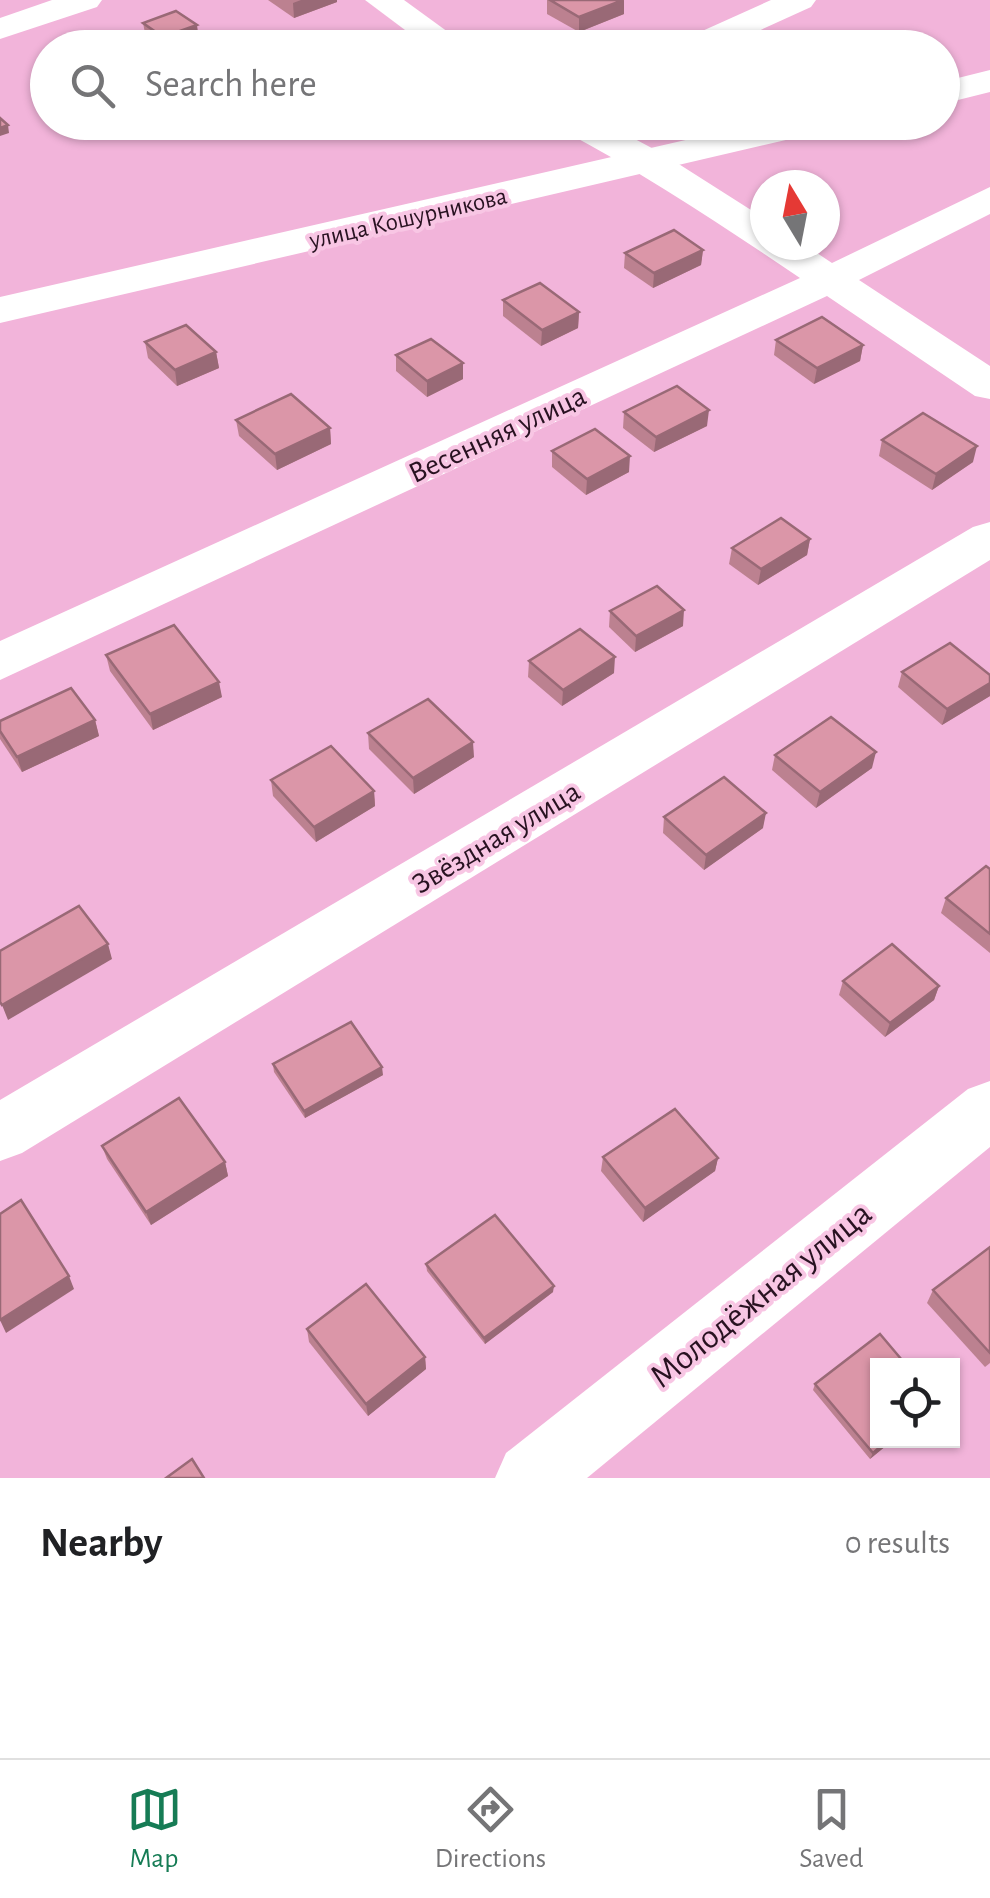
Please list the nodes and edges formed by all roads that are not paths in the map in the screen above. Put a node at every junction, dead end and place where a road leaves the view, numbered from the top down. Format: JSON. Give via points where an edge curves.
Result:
{"nodes":[{"id":1,"x":85,"y":0,"type":"edge"},
{"id":2,"x":382,"y":0,"type":"edge"},
{"id":3,"x":799,"y":0,"type":"edge"},
{"id":4,"x":0,"y":29,"type":"edge"},
{"id":5,"x":426,"y":30,"type":"edge"},
{"id":6,"x":732,"y":30,"type":"edge"},
{"id":7,"x":990,"y":81,"type":"edge"},
{"id":8,"x":960,"y":88,"type":"edge"},
{"id":9,"x":609,"y":140,"type":"edge"},
{"id":10,"x":741,"y":140,"type":"edge"},
{"id":11,"x":650,"y":162,"type":"junction"},
{"id":12,"x":990,"y":200,"type":"edge"},
{"id":13,"x":750,"y":226,"type":"edge"},
{"id":14,"x":802,"y":260,"type":"edge"},
{"id":15,"x":830,"y":278,"type":"junction"},
{"id":16,"x":0,"y":310,"type":"edge"},
{"id":17,"x":990,"y":386,"type":"edge"},
{"id":18,"x":990,"y":538,"type":"edge"},
{"id":19,"x":0,"y":662,"type":"edge"},
{"id":20,"x":990,"y":1110,"type":"edge"},
{"id":21,"x":0,"y":1133,"type":"edge"},
{"id":22,"x":531,"y":1478,"type":"edge"}],
"edges":[{"from":1,"to":4,"type":"street"},
{"from":2,"to":5,"type":"street"},
{"from":3,"to":6,"type":"street"},
{"from":7,"to":8,"type":"main road"},
{"from":9,"to":11,"type":"street"},
{"from":10,"to":11,"type":"main road","name":"улица Кошурникова"},
{"from":11,"to":13,"type":"street"},
{"from":11,"to":16,"type":"main road","name":"улица Кошурникова"},
{"from":12,"to":15,"type":"street","name":"Весенняя улица"},
{"from":14,"to":15,"type":"street"},
{"from":15,"to":17,"type":"street"},
{"from":15,"to":19,"type":"street","name":"Весенняя улица"},
{"from":18,"to":21,"type":"street","name":"Звёздная улица"},
{"from":20,"to":22,"type":"street","name":"Молодёжная улица"}]}
